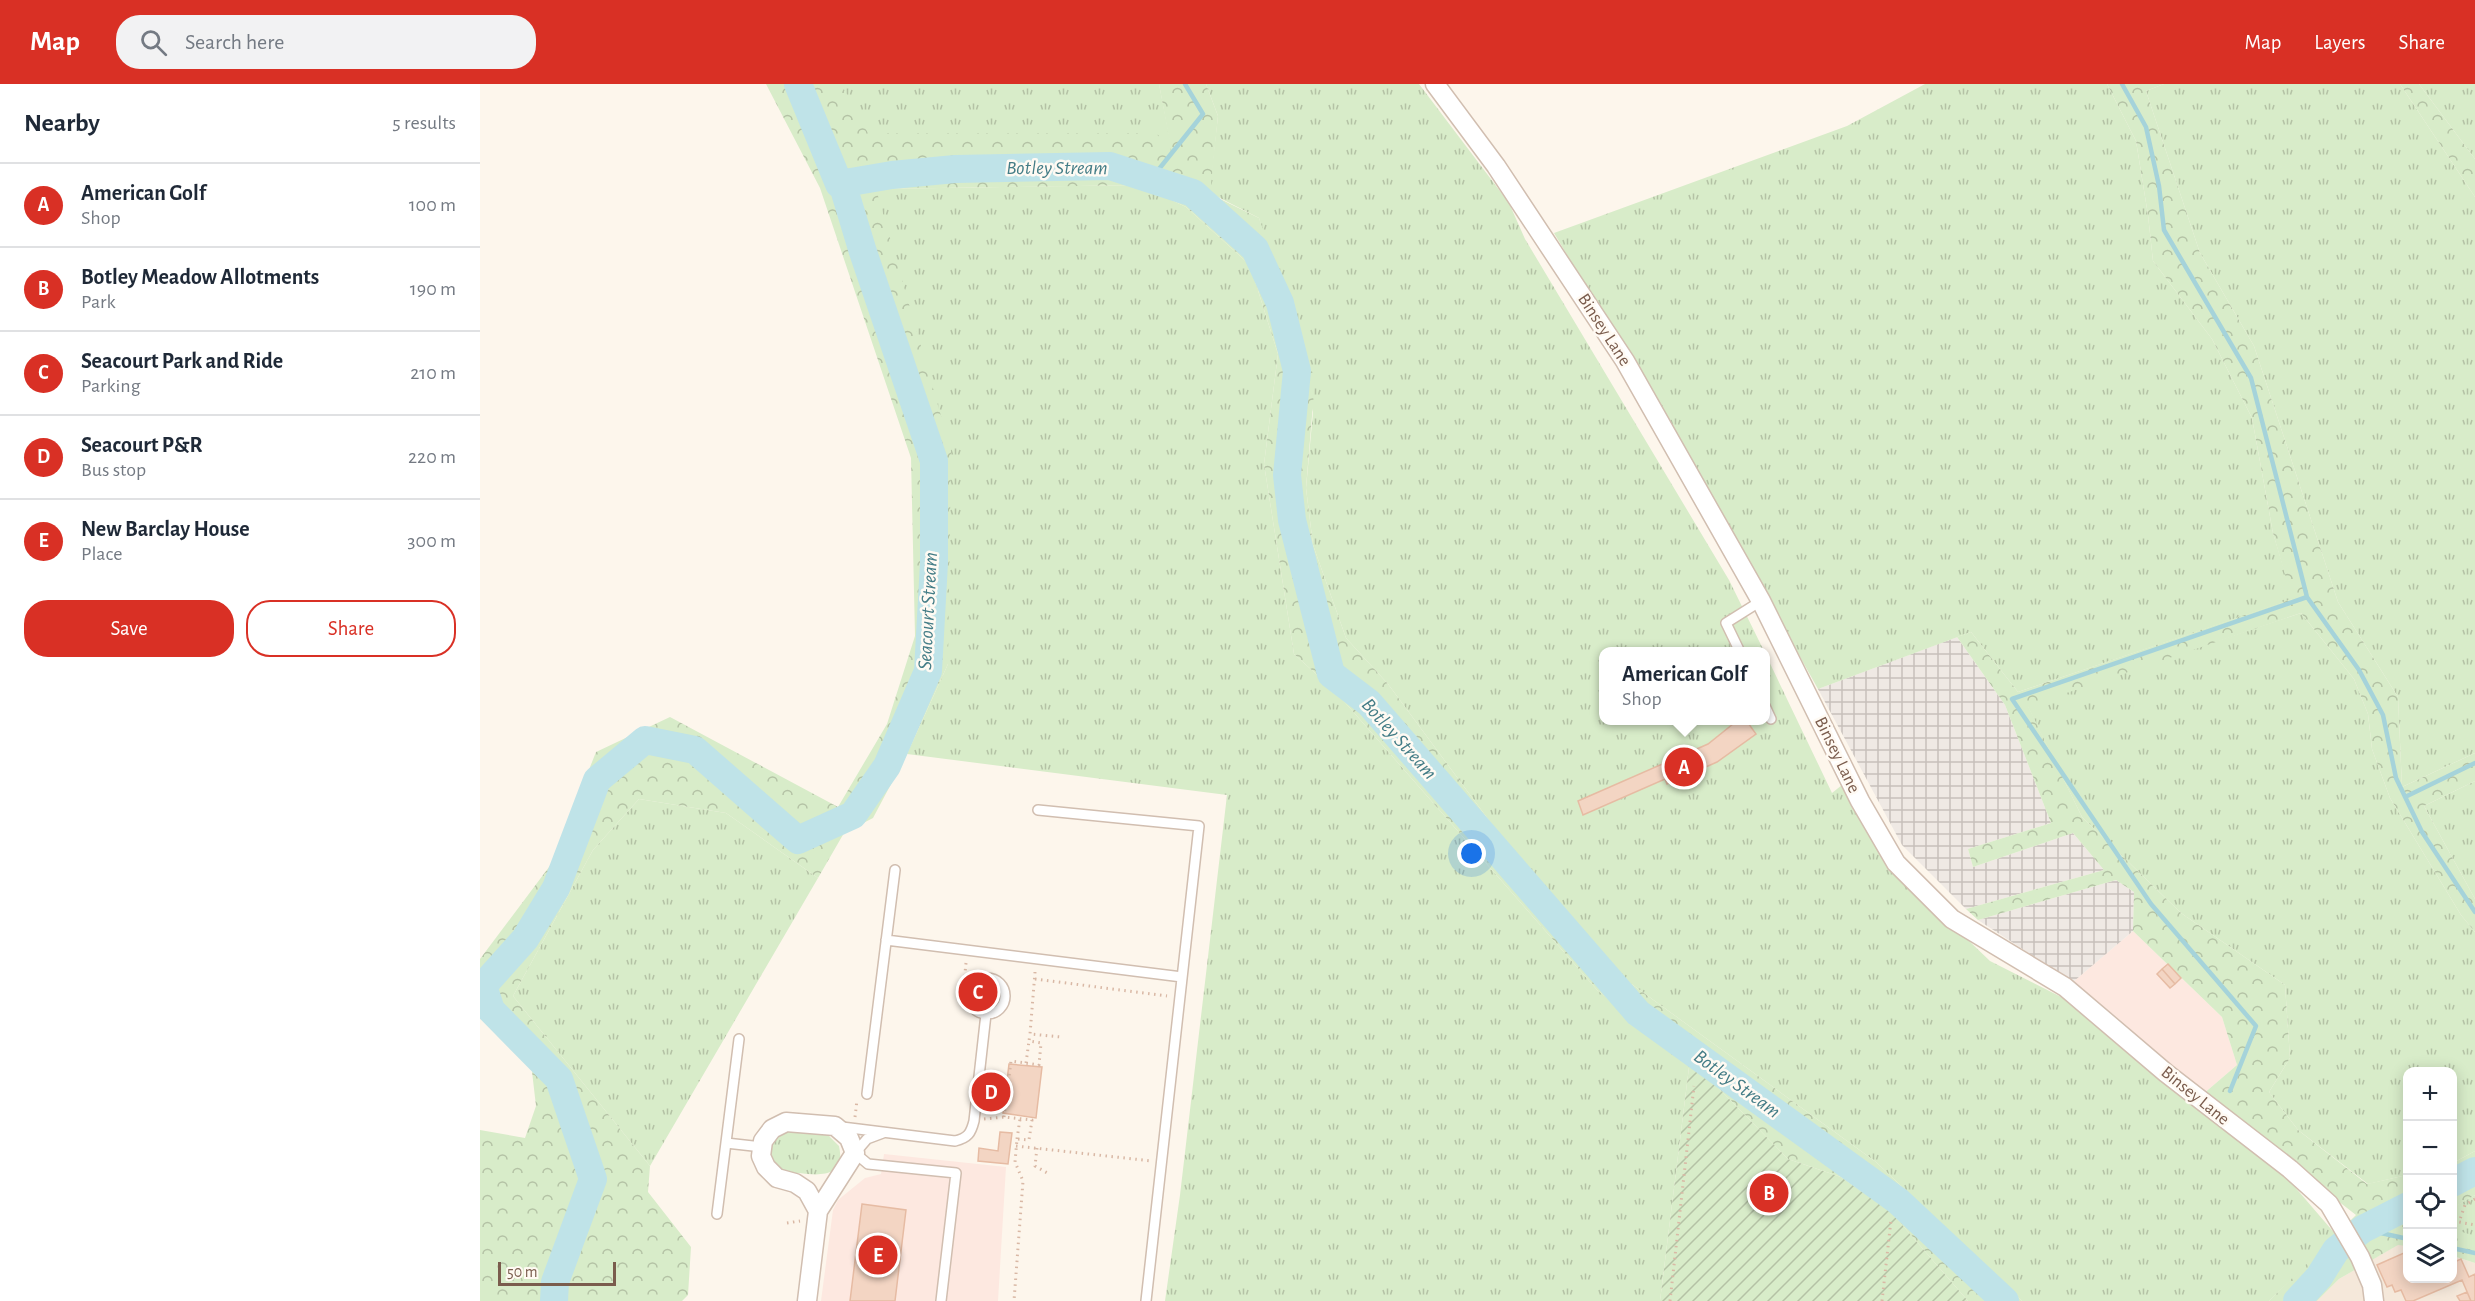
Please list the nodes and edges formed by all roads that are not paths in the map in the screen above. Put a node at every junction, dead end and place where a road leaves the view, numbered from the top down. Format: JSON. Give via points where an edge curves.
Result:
{"nodes":[{"id":1,"x":1435,"y":84,"type":"edge"},
{"id":2,"x":1761,"y":601,"type":"junction"},
{"id":3,"x":1738,"y":647,"type":"edge"},
{"id":4,"x":1038,"y":810,"type":"dead end"},
{"id":5,"x":895,"y":870,"type":"dead end"},
{"id":6,"x":886,"y":940,"type":"junction"},
{"id":7,"x":1182,"y":977,"type":"junction"},
{"id":8,"x":986,"y":1014,"type":"junction"},
{"id":9,"x":739,"y":1039,"type":"dead end"},
{"id":10,"x":867,"y":1094,"type":"dead end"},
{"id":11,"x":835,"y":1126,"type":"junction"},
{"id":12,"x":883,"y":1133,"type":"junction"},
{"id":13,"x":726,"y":1143,"type":"junction"},
{"id":14,"x":762,"y":1147,"type":"junction"},
{"id":15,"x":855,"y":1153,"type":"junction"},
{"id":16,"x":819,"y":1211,"type":"junction"},
{"id":17,"x":717,"y":1214,"type":"dead end"},
{"id":18,"x":807,"y":1301,"type":"edge"},
{"id":19,"x":941,"y":1301,"type":"edge"},
{"id":20,"x":1146,"y":1301,"type":"edge"},
{"id":21,"x":2374,"y":1301,"type":"edge"}],
"edges":[{"from":1,"to":2,"type":"street","name":"Binsey Lane","via":[[1496,166],[1625,361]]},
{"from":2,"to":3,"type":"lane","via":[[1726,622]]},
{"from":2,"to":21,"type":"street","name":"Binsey Lane","via":[[1860,801],[1896,863],[1952,920],[2065,987],[2166,1073],[2290,1168],[2329,1204],[2341,1222],[2372,1285]]},
{"from":4,"to":7,"type":"lane","via":[[1199,826]]},
{"from":5,"to":6,"type":"lane"},
{"from":6,"to":7,"type":"lane"},
{"from":6,"to":10,"type":"lane"},
{"from":7,"to":20,"type":"lane"},
{"from":8,"to":8,"type":"lane","via":[[971,1005],[969,993],[974,983],[984,978],[1002,987],[1005,998],[1000,1008]]},
{"from":8,"to":12,"type":"lane","via":[[974,1121],[966,1139]]},
{"from":9,"to":13,"type":"lane"},
{"from":11,"to":12,"type":"lane"},
{"from":11,"to":14,"type":"street","via":[[786,1122],[772,1129]]},
{"from":11,"to":15,"type":"street","via":[[849,1138]]},
{"from":12,"to":15,"type":"lane","via":[[867,1139]]},
{"from":13,"to":14,"type":"lane"},
{"from":13,"to":17,"type":"lane"},
{"from":14,"to":16,"type":"street","via":[[760,1156],[766,1167],[777,1178],[807,1191]]},
{"from":15,"to":16,"type":"street"},
{"from":15,"to":19,"type":"lane","via":[[868,1164],[956,1173]]},
{"from":16,"to":18,"type":"street"}]}
